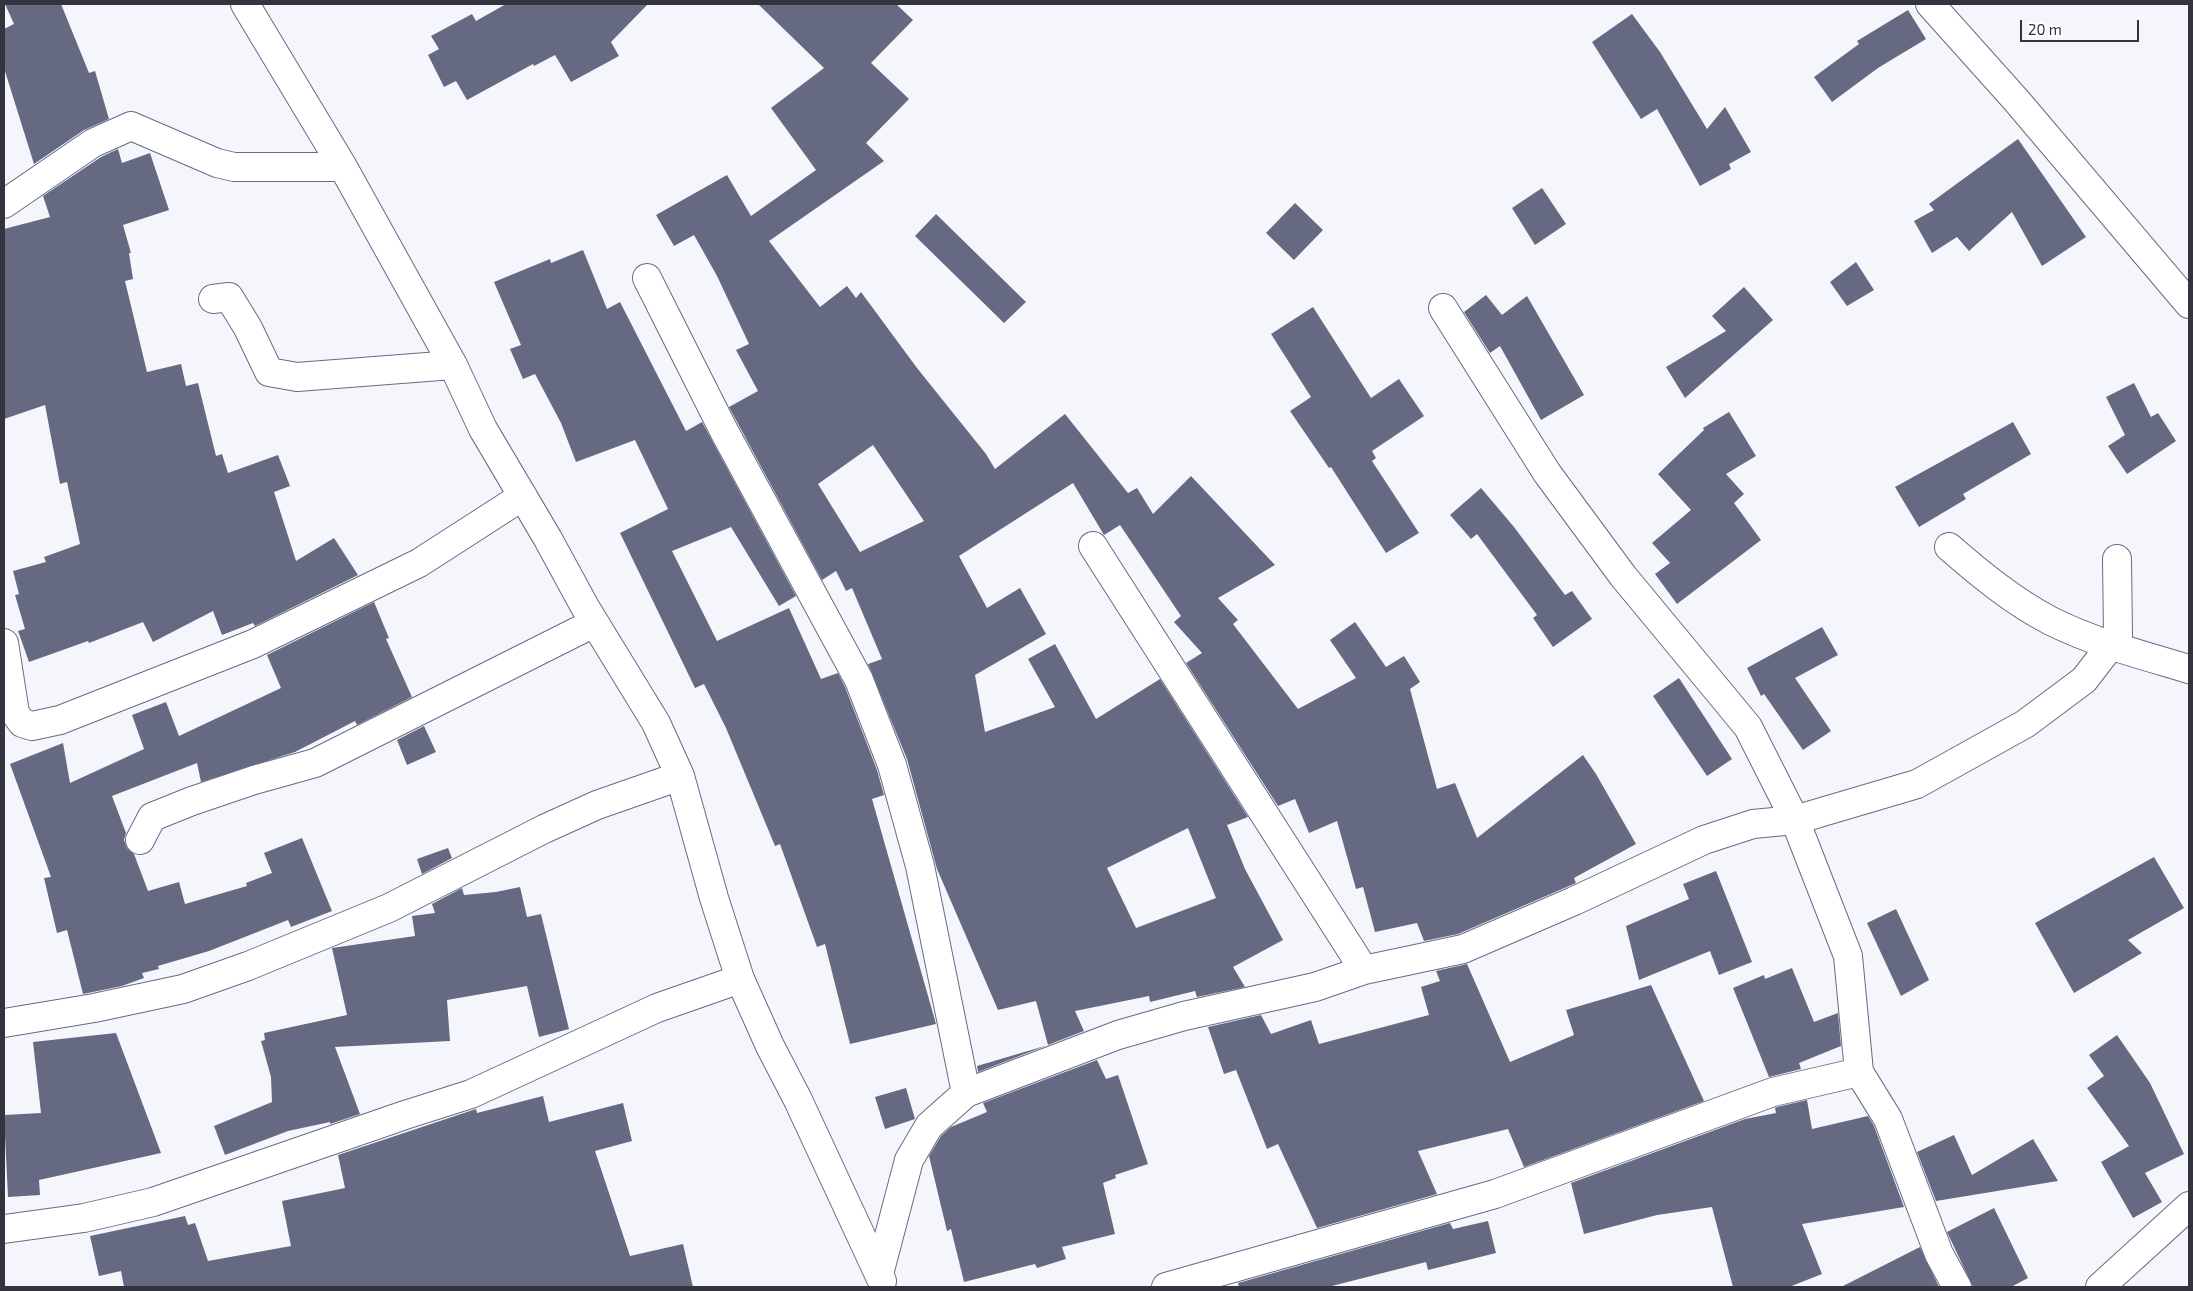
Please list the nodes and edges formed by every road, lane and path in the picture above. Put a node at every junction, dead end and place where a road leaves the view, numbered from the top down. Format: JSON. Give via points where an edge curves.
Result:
{"nodes":[{"id":1,"x":245,"y":4,"type":"edge"},
{"id":2,"x":1930,"y":4,"type":"edge"},
{"id":3,"x":343,"y":167,"type":"junction"},
{"id":4,"x":4,"y":204,"type":"edge"},
{"id":5,"x":647,"y":278,"type":"dead end"},
{"id":6,"x":213,"y":299,"type":"dead end"},
{"id":7,"x":2189,"y":304,"type":"edge"},
{"id":8,"x":1444,"y":308,"type":"dead end"},
{"id":9,"x":453,"y":365,"type":"junction"},
{"id":10,"x":523,"y":496,"type":"junction"},
{"id":11,"x":1093,"y":546,"type":"dead end"},
{"id":12,"x":1949,"y":547,"type":"dead end"},
{"id":13,"x":2117,"y":558,"type":"dead end"},
{"id":14,"x":594,"y":623,"type":"junction"},
{"id":15,"x":4,"y":643,"type":"edge"},
{"id":16,"x":2110,"y":646,"type":"junction"},
{"id":17,"x":2189,"y":669,"type":"edge"},
{"id":18,"x":680,"y":776,"type":"junction"},
{"id":19,"x":1795,"y":820,"type":"junction"},
{"id":20,"x":140,"y":840,"type":"dead end"},
{"id":21,"x":1364,"y":970,"type":"junction"},
{"id":22,"x":740,"y":979,"type":"junction"},
{"id":23,"x":4,"y":1022,"type":"edge"},
{"id":24,"x":1859,"y":1072,"type":"junction"},
{"id":25,"x":966,"y":1093,"type":"junction"},
{"id":26,"x":2189,"y":1206,"type":"edge"},
{"id":27,"x":4,"y":1229,"type":"edge"},
{"id":28,"x":881,"y":1280,"type":"edge"},
{"id":29,"x":1166,"y":1287,"type":"edge"},
{"id":30,"x":1957,"y":1287,"type":"edge"},
{"id":31,"x":2100,"y":1287,"type":"edge"}],
"edges":[{"from":1,"to":3,"type":"street"},
{"from":2,"to":7,"type":"street"},
{"from":3,"to":4,"type":"street","via":[[234,167],[216,163],[131,126],[94,143]]},
{"from":3,"to":9,"type":"street"},
{"from":5,"to":25,"type":"street","via":[[724,431],[859,680],[892,765],[920,866]]},
{"from":6,"to":9,"type":"street","via":[[229,297],[269,372],[297,377]]},
{"from":8,"to":19,"type":"street","via":[[1547,472],[1623,576],[1748,727]]},
{"from":9,"to":10,"type":"street","via":[[483,429]]},
{"from":10,"to":14,"type":"street"},
{"from":10,"to":15,"type":"street","via":[[418,563],[253,644],[60,720],[32,726],[22,723],[15,713]]},
{"from":11,"to":21,"type":"street"},
{"from":12,"to":16,"type":"street","via":[[1988,581],[2050,620]]},
{"from":13,"to":16,"type":"street","via":[[2118,636]]},
{"from":14,"to":18,"type":"street","via":[[656,723]]},
{"from":14,"to":20,"type":"street","via":[[316,763],[236,786],[152,817]]},
{"from":16,"to":17,"type":"street"},
{"from":16,"to":19,"type":"street","via":[[2084,680],[2025,724],[1934,775],[1917,784]]},
{"from":18,"to":22,"type":"street"},
{"from":18,"to":23,"type":"street","via":[[597,805],[390,908],[248,966],[183,989],[94,1008]]},
{"from":19,"to":21,"type":"street","via":[[1753,824],[1704,840],[1463,949]]},
{"from":19,"to":24,"type":"street","via":[[1848,956]]},
{"from":21,"to":25,"type":"street","via":[[1315,987],[1184,1016],[1118,1035]]},
{"from":22,"to":27,"type":"street","via":[[657,1008],[470,1094],[153,1202],[84,1218]]},
{"from":22,"to":28,"type":"street"},
{"from":24,"to":29,"type":"street","via":[[1773,1092],[1495,1194]]},
{"from":24,"to":30,"type":"street","via":[[1888,1119],[1939,1254]]},
{"from":25,"to":28,"type":"street","via":[[929,1126],[910,1160]]},
{"from":26,"to":31,"type":"street"}]}
